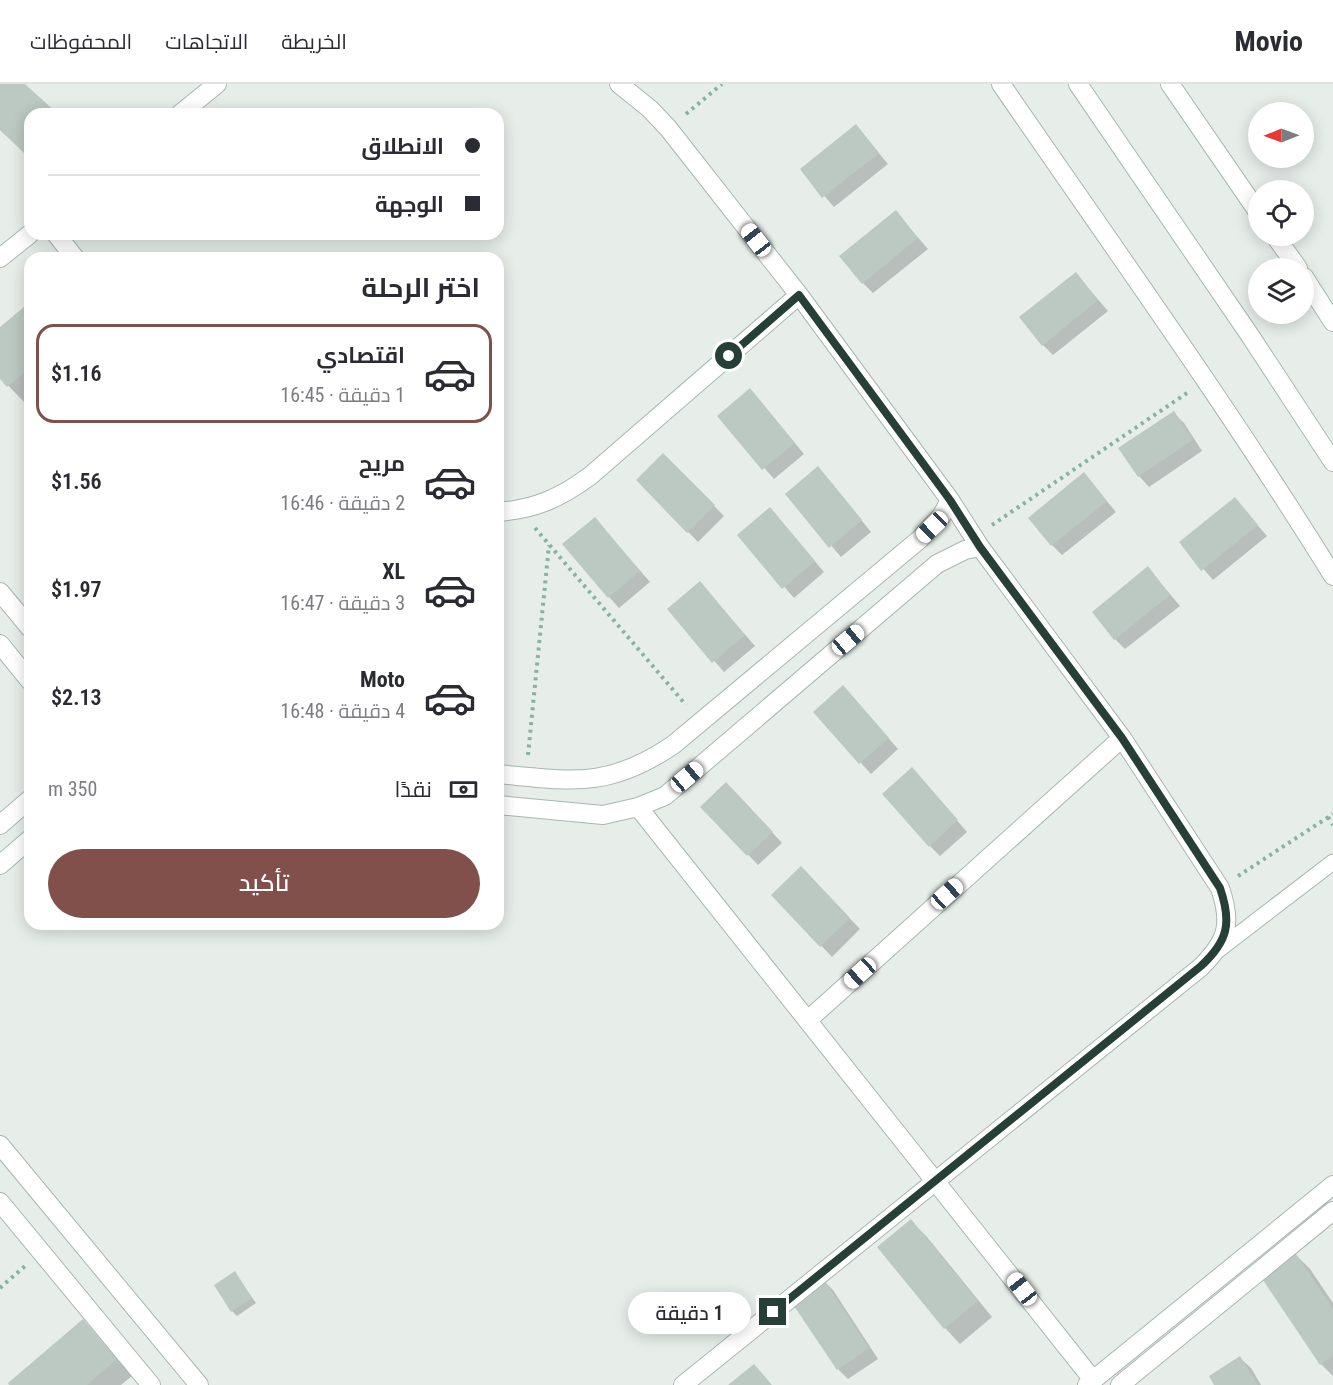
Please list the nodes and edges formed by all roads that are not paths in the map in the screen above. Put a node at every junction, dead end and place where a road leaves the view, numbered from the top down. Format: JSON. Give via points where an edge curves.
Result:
{"nodes":[{"id":1,"x":217,"y":84,"type":"edge"},
{"id":2,"x":619,"y":84,"type":"edge"},
{"id":3,"x":1001,"y":84,"type":"edge"},
{"id":4,"x":1078,"y":84,"type":"edge"},
{"id":5,"x":1170,"y":84,"type":"edge"},
{"id":6,"x":187,"y":108,"type":"edge"},
{"id":7,"x":1248,"y":197,"type":"edge"},
{"id":8,"x":24,"y":239,"type":"edge"},
{"id":9,"x":61,"y":240,"type":"edge"},
{"id":10,"x":70,"y":252,"type":"edge"},
{"id":11,"x":0,"y":258,"type":"edge"},
{"id":12,"x":1314,"y":293,"type":"edge"},
{"id":13,"x":799,"y":295,"type":"junction"},
{"id":14,"x":1333,"y":322,"type":"edge"},
{"id":15,"x":1333,"y":462,"type":"edge"},
{"id":16,"x":950,"y":500,"type":"junction"},
{"id":17,"x":504,"y":511,"type":"edge"},
{"id":18,"x":977,"y":542,"type":"junction"},
{"id":19,"x":1333,"y":576,"type":"edge"},
{"id":20,"x":0,"y":592,"type":"edge"},
{"id":21,"x":24,"y":621,"type":"edge"},
{"id":22,"x":0,"y":644,"type":"edge"},
{"id":23,"x":24,"y":674,"type":"edge"},
{"id":24,"x":1122,"y":738,"type":"junction"},
{"id":25,"x":504,"y":775,"type":"edge"},
{"id":26,"x":24,"y":804,"type":"edge"},
{"id":27,"x":504,"y":806,"type":"edge"},
{"id":28,"x":638,"y":807,"type":"junction"},
{"id":29,"x":0,"y":825,"type":"edge"},
{"id":30,"x":24,"y":844,"type":"edge"},
{"id":31,"x":1333,"y":862,"type":"edge"},
{"id":32,"x":0,"y":865,"type":"edge"},
{"id":33,"x":1217,"y":951,"type":"junction"},
{"id":34,"x":807,"y":1020,"type":"junction"},
{"id":35,"x":0,"y":1145,"type":"edge"},
{"id":36,"x":936,"y":1181,"type":"junction"},
{"id":37,"x":1333,"y":1185,"type":"edge"},
{"id":38,"x":0,"y":1202,"type":"edge"},
{"id":39,"x":1333,"y":1211,"type":"edge"},
{"id":40,"x":1090,"y":1382,"type":"edge"},
{"id":41,"x":151,"y":1385,"type":"edge"},
{"id":42,"x":199,"y":1385,"type":"edge"},
{"id":43,"x":683,"y":1385,"type":"edge"},
{"id":44,"x":1120,"y":1385,"type":"edge"}],
"edges":[{"from":1,"to":6,"type":"street"},
{"from":2,"to":13,"type":"street","via":[[668,128]]},
{"from":3,"to":19,"type":"street"},
{"from":4,"to":15,"type":"street"},
{"from":5,"to":7,"type":"street"},
{"from":8,"to":11,"type":"street"},
{"from":9,"to":10,"type":"street"},
{"from":12,"to":14,"type":"street"},
{"from":13,"to":16,"type":"street"},
{"from":13,"to":17,"type":"street","via":[[569,492],[545,503]]},
{"from":16,"to":18,"type":"street"},
{"from":16,"to":25,"type":"street","via":[[920,539],[648,762],[619,774],[589,780]]},
{"from":18,"to":24,"type":"street"},
{"from":18,"to":28,"type":"street","via":[[937,564],[664,796]]},
{"from":20,"to":21,"type":"street"},
{"from":22,"to":23,"type":"street"},
{"from":24,"to":33,"type":"street","via":[[1220,888],[1227,920]]},
{"from":24,"to":34,"type":"street"},
{"from":26,"to":29,"type":"street"},
{"from":27,"to":28,"type":"street","via":[[603,815]]},
{"from":28,"to":34,"type":"street"},
{"from":30,"to":32,"type":"street"},
{"from":31,"to":33,"type":"lane"},
{"from":33,"to":36,"type":"street"},
{"from":34,"to":36,"type":"street"},
{"from":35,"to":42,"type":"street"},
{"from":36,"to":40,"type":"street"},
{"from":36,"to":43,"type":"street"},
{"from":37,"to":40,"type":"street"},
{"from":38,"to":41,"type":"street"},
{"from":39,"to":44,"type":"street"}]}
